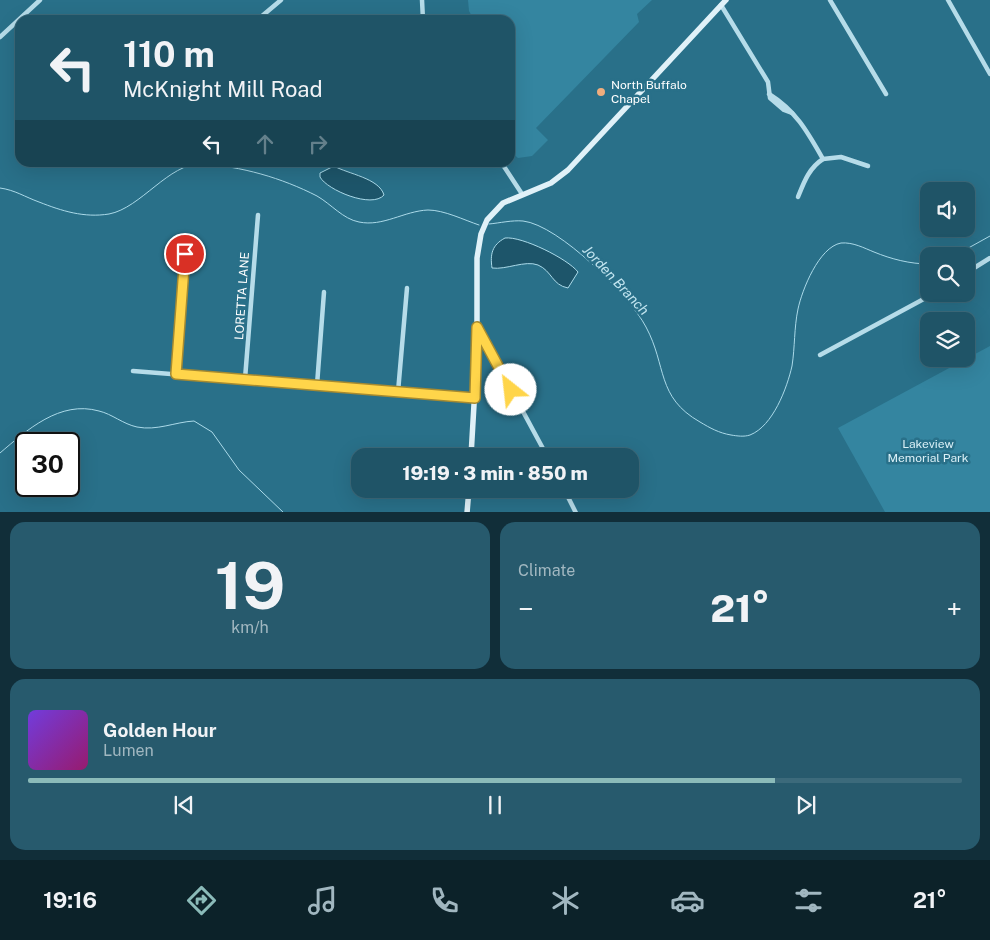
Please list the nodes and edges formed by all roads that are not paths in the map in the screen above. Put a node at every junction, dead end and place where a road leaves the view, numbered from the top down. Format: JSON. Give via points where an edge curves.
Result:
{"nodes":[{"id":1,"x":40,"y":0,"type":"edge"},
{"id":2,"x":281,"y":0,"type":"edge"},
{"id":3,"x":422,"y":0,"type":"edge"},
{"id":4,"x":830,"y":0,"type":"edge"},
{"id":5,"x":948,"y":0,"type":"edge"},
{"id":6,"x":724,"y":3,"type":"edge"},
{"id":7,"x":24,"y":15,"type":"edge"},
{"id":8,"x":263,"y":15,"type":"edge"},
{"id":9,"x":423,"y":15,"type":"edge"},
{"id":10,"x":15,"y":23,"type":"edge"},
{"id":11,"x":0,"y":37,"type":"edge"},
{"id":12,"x":990,"y":74,"type":"edge"},
{"id":13,"x":886,"y":94,"type":"dead end"},
{"id":14,"x":823,"y":159,"type":"junction"},
{"id":15,"x":868,"y":166,"type":"dead end"},
{"id":16,"x":504,"y":167,"type":"edge"},
{"id":17,"x":522,"y":194,"type":"junction"},
{"id":18,"x":798,"y":197,"type":"dead end"},
{"id":19,"x":258,"y":214,"type":"dead end"},
{"id":20,"x":185,"y":254,"type":"dead end"},
{"id":21,"x":990,"y":258,"type":"edge"},
{"id":22,"x":975,"y":267,"type":"edge"},
{"id":23,"x":407,"y":288,"type":"dead end"},
{"id":24,"x":324,"y":292,"type":"dead end"},
{"id":25,"x":920,"y":301,"type":"edge"},
{"id":26,"x":477,"y":327,"type":"junction"},
{"id":27,"x":820,"y":355,"type":"dead end"},
{"id":28,"x":133,"y":370,"type":"dead end"},
{"id":29,"x":176,"y":374,"type":"junction"},
{"id":30,"x":245,"y":379,"type":"junction"},
{"id":31,"x":317,"y":385,"type":"junction"},
{"id":32,"x":398,"y":392,"type":"junction"},
{"id":33,"x":475,"y":398,"type":"junction"},
{"id":34,"x":472,"y":448,"type":"edge"},
{"id":35,"x":543,"y":448,"type":"edge"},
{"id":36,"x":468,"y":498,"type":"edge"},
{"id":37,"x":569,"y":498,"type":"edge"},
{"id":38,"x":467,"y":512,"type":"edge"},
{"id":39,"x":576,"y":512,"type":"edge"}],
"edges":[{"from":1,"to":7,"type":"street"},
{"from":2,"to":8,"type":"street"},
{"from":3,"to":9,"type":"street"},
{"from":4,"to":13,"type":"street"},
{"from":5,"to":12,"type":"street"},
{"from":6,"to":14,"type":"street","via":[[768,82],[770,96],[789,107]]},
{"from":6,"to":17,"type":"street","via":[[568,170],[551,183]]},
{"from":10,"to":11,"type":"street"},
{"from":14,"to":15,"type":"street","via":[[841,157]]},
{"from":14,"to":18,"type":"street","via":[[811,170]]},
{"from":16,"to":17,"type":"street"},
{"from":17,"to":26,"type":"street","via":[[496,209],[481,234],[477,258]]},
{"from":19,"to":30,"type":"street","name":"LORETTA LANE"},
{"from":20,"to":29,"type":"street"},
{"from":21,"to":22,"type":"street"},
{"from":23,"to":32,"type":"street"},
{"from":24,"to":31,"type":"street"},
{"from":25,"to":27,"type":"street"},
{"from":26,"to":33,"type":"street"},
{"from":26,"to":35,"type":"street"},
{"from":28,"to":29,"type":"street"},
{"from":29,"to":30,"type":"street"},
{"from":30,"to":31,"type":"street"},
{"from":31,"to":32,"type":"street"},
{"from":32,"to":33,"type":"street"},
{"from":33,"to":34,"type":"street"},
{"from":36,"to":38,"type":"street"},
{"from":37,"to":39,"type":"street"}]}
